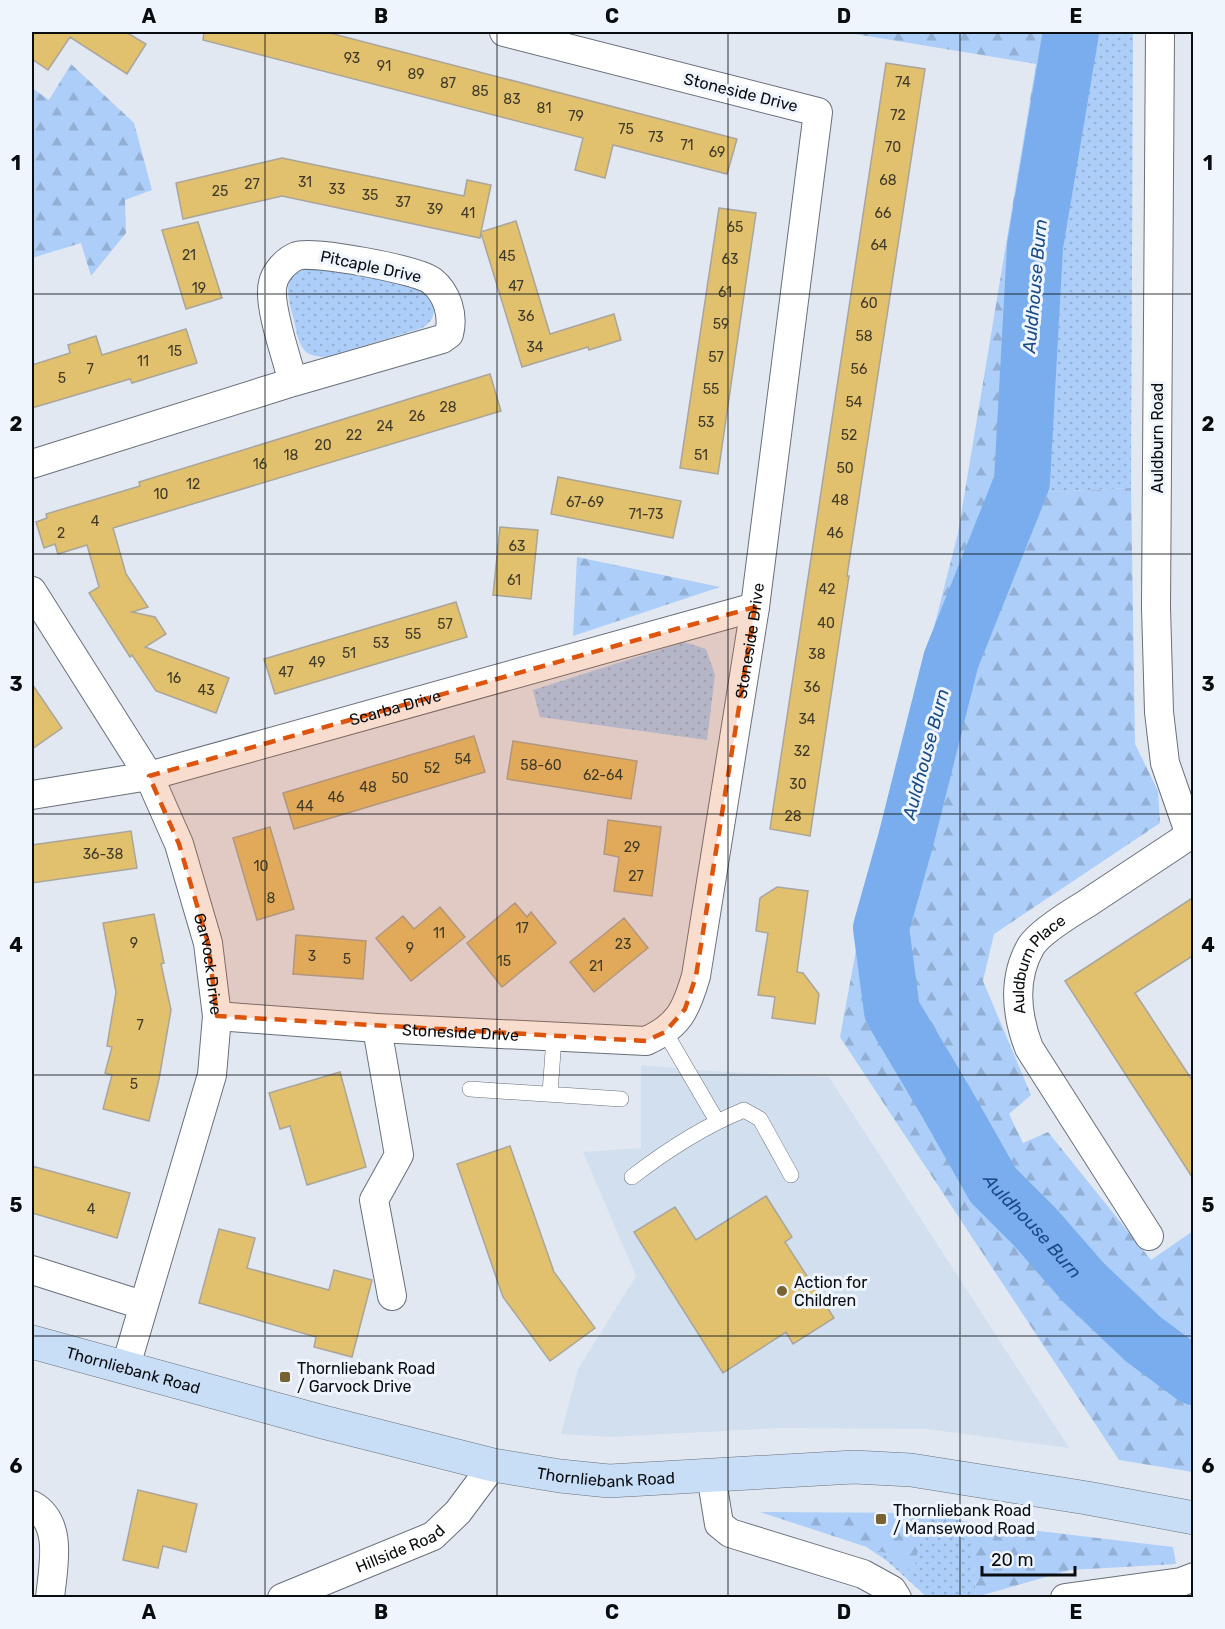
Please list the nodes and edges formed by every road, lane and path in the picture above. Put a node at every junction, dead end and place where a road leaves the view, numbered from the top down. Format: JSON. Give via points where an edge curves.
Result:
{"nodes":[{"id":1,"x":504,"y":32,"type":"edge"},
{"id":2,"x":1160,"y":32,"type":"edge"},
{"id":3,"x":293,"y":382,"type":"junction"},
{"id":4,"x":32,"y":464,"type":"edge"},
{"id":5,"x":32,"y":591,"type":"edge"},
{"id":6,"x":755,"y":607,"type":"junction"},
{"id":7,"x":149,"y":776,"type":"junction"},
{"id":8,"x":32,"y":795,"type":"edge"},
{"id":9,"x":1192,"y":835,"type":"edge"},
{"id":10,"x":217,"y":1016,"type":"junction"},
{"id":11,"x":376,"y":1028,"type":"junction"},
{"id":12,"x":665,"y":1032,"type":"junction"},
{"id":13,"x":554,"y":1038,"type":"junction"},
{"id":14,"x":470,"y":1089,"type":"dead end"},
{"id":15,"x":550,"y":1093,"type":"junction"},
{"id":16,"x":621,"y":1099,"type":"dead end"},
{"id":17,"x":717,"y":1121,"type":"junction"},
{"id":18,"x":791,"y":1175,"type":"dead end"},
{"id":19,"x":632,"y":1177,"type":"dead end"},
{"id":20,"x":1149,"y":1236,"type":"dead end"},
{"id":21,"x":32,"y":1270,"type":"edge"},
{"id":22,"x":392,"y":1296,"type":"dead end"},
{"id":23,"x":142,"y":1305,"type":"junction"},
{"id":24,"x":32,"y":1342,"type":"edge"},
{"id":25,"x":125,"y":1368,"type":"junction"},
{"id":26,"x":493,"y":1465,"type":"junction"},
{"id":27,"x":711,"y":1475,"type":"junction"},
{"id":28,"x":32,"y":1505,"type":"edge"},
{"id":29,"x":1194,"y":1518,"type":"edge"},
{"id":30,"x":1194,"y":1577,"type":"edge"},
{"id":31,"x":50,"y":1598,"type":"edge"},
{"id":32,"x":282,"y":1598,"type":"edge"},
{"id":33,"x":897,"y":1598,"type":"edge"},
{"id":34,"x":1065,"y":1598,"type":"edge"}],
"edges":[{"from":1,"to":6,"type":"street","name":"Stoneside Drive","via":[[818,112]]},
{"from":2,"to":9,"type":"street","name":"Auldburn Road","via":[[1156,608],[1159,712],[1165,764]]},
{"from":3,"to":3,"type":"street","name":"Pitcaple Drive","via":[[271,296],[273,281],[282,266],[297,256],[314,254],[401,270],[429,278],[441,288],[452,323],[449,334],[442,339]]},
{"from":3,"to":4,"type":"street","name":"Pitcaple Drive"},
{"from":5,"to":7,"type":"street","name":"Garvock Drive"},
{"from":6,"to":7,"type":"street","name":"Scarba Drive"},
{"from":6,"to":12,"type":"street","name":"Stoneside Drive","via":[[696,976],[685,1009]]},
{"from":7,"to":8,"type":"street","name":"Scarba Drive"},
{"from":7,"to":10,"type":"street","name":"Garvock Drive","via":[[179,844],[205,932]]},
{"from":9,"to":20,"type":"street","name":"Auldburn Place","via":[[1060,921],[1033,944],[1022,965],[1017,993],[1021,1027],[1029,1048]]},
{"from":10,"to":11,"type":"street","name":"Stoneside Drive"},
{"from":10,"to":23,"type":"street","name":"Garvock Drive","via":[[212,1075]]},
{"from":11,"to":13,"type":"street","name":"Stoneside Drive"},
{"from":11,"to":22,"type":"street","via":[[399,1155],[374,1200]]},
{"from":12,"to":13,"type":"street","name":"Stoneside Drive","via":[[646,1041]]},
{"from":12,"to":17,"type":"lane"},
{"from":13,"to":15,"type":"lane"},
{"from":14,"to":15,"type":"lane"},
{"from":15,"to":16,"type":"lane"},
{"from":17,"to":18,"type":"lane","via":[[744,1110],[759,1119]]},
{"from":17,"to":19,"type":"lane","via":[[671,1147]]},
{"from":21,"to":23,"type":"street"},
{"from":23,"to":25,"type":"street","name":"Garvock Drive"},
{"from":24,"to":25,"type":"main road","name":"Thornliebank Road"},
{"from":25,"to":26,"type":"main road","name":"Thornliebank Road"},
{"from":26,"to":27,"type":"main road","name":"Thornliebank Road","via":[[609,1481]]},
{"from":26,"to":32,"type":"street","name":"Hillside Road","via":[[458,1512],[433,1536]]},
{"from":27,"to":29,"type":"main road","name":"Thornliebank Road","via":[[854,1467],[911,1470]]},
{"from":27,"to":33,"type":"street","via":[[719,1524],[730,1533],[862,1574],[892,1590]]},
{"from":28,"to":31,"type":"street","via":[[50,1522],[54,1539]]},
{"from":30,"to":34,"type":"street"}]}
